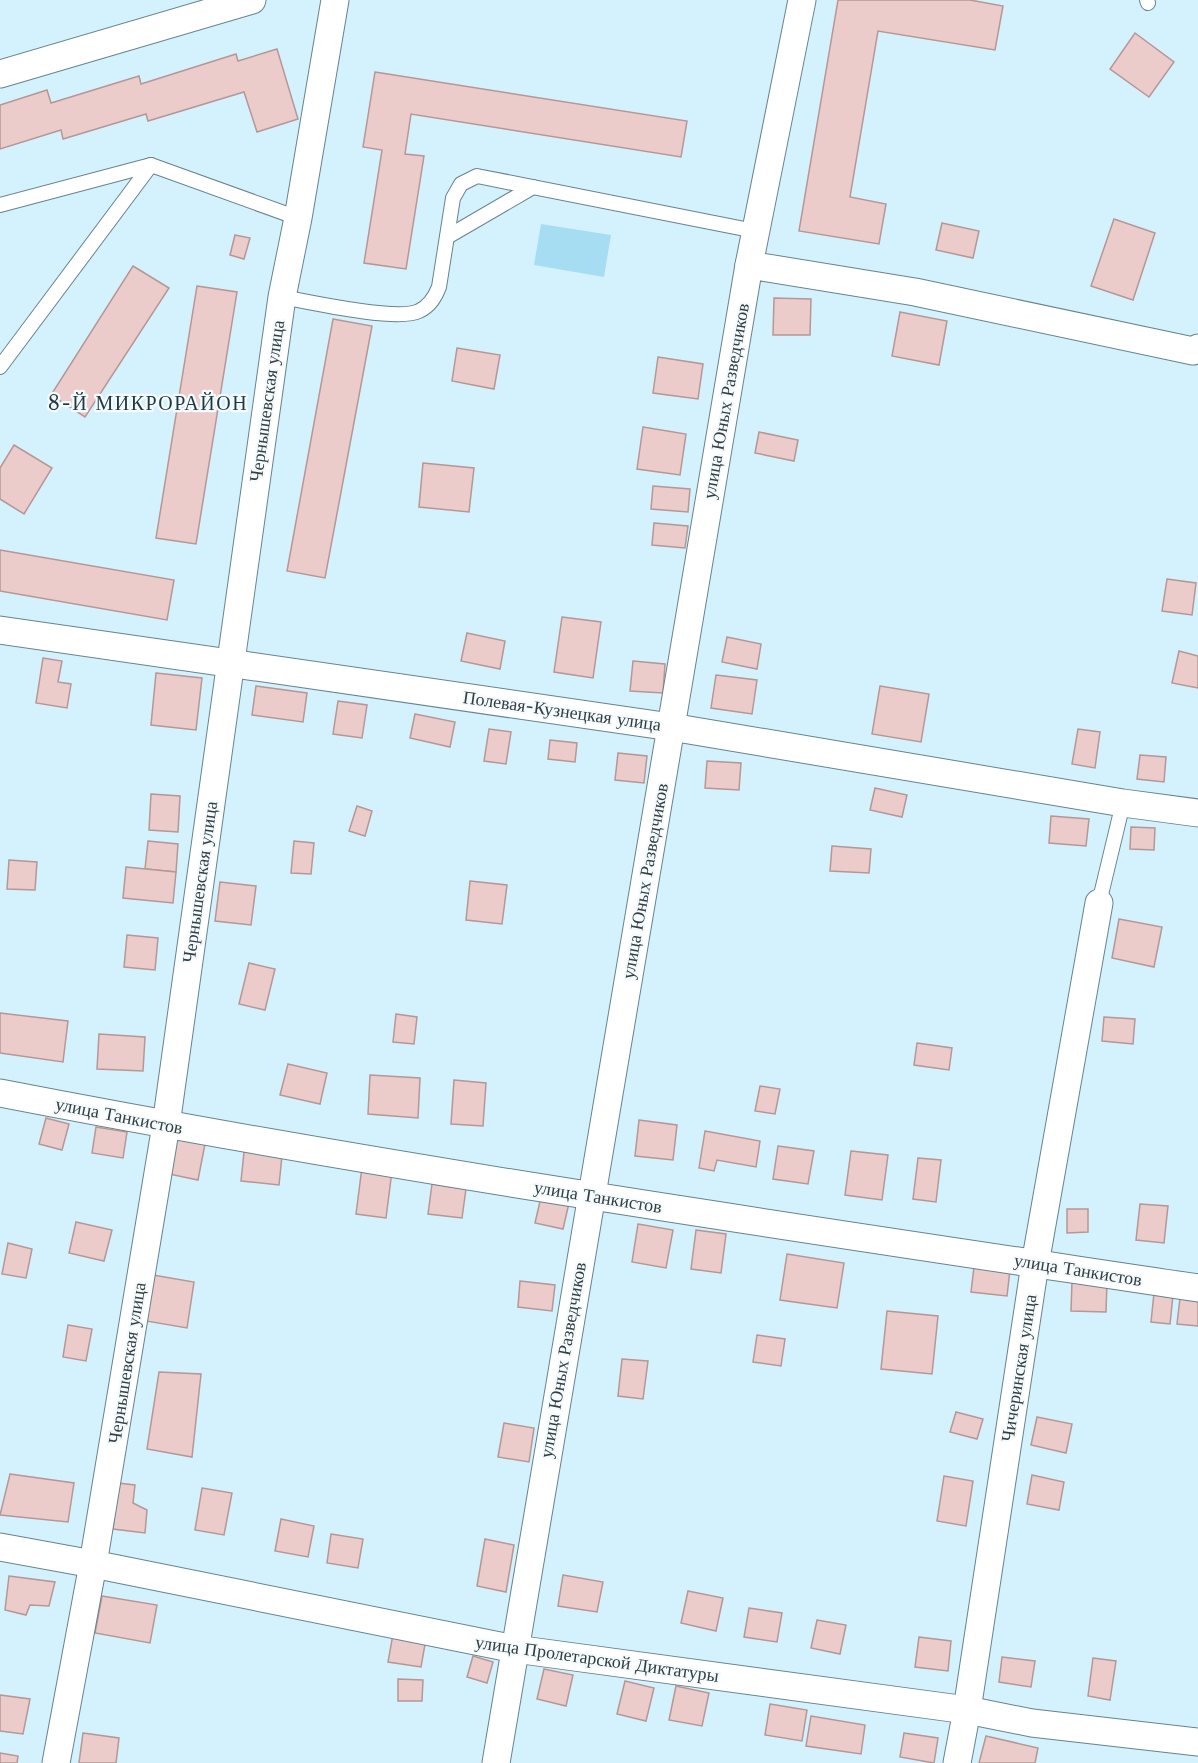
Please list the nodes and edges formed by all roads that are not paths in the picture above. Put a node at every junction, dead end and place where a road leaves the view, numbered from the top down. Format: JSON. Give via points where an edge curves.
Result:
{"nodes":[{"id":1,"x":252,"y":0,"type":"edge"},
{"id":2,"x":335,"y":0,"type":"edge"},
{"id":3,"x":802,"y":0,"type":"edge"},
{"id":4,"x":0,"y":74,"type":"edge"},
{"id":5,"x":151,"y":165,"type":"junction"},
{"id":6,"x":533,"y":187,"type":"junction"},
{"id":7,"x":0,"y":205,"type":"edge"},
{"id":8,"x":298,"y":218,"type":"junction"},
{"id":9,"x":755,"y":231,"type":"junction"},
{"id":10,"x":447,"y":237,"type":"junction"},
{"id":11,"x":749,"y":265,"type":"junction"},
{"id":12,"x":282,"y":297,"type":"junction"},
{"id":13,"x":1198,"y":348,"type":"edge"},
{"id":14,"x":0,"y":367,"type":"edge"},
{"id":15,"x":0,"y":630,"type":"edge"},
{"id":16,"x":230,"y":662,"type":"junction"},
{"id":17,"x":670,"y":727,"type":"junction"},
{"id":18,"x":1123,"y":803,"type":"junction"},
{"id":19,"x":1198,"y":813,"type":"edge"},
{"id":20,"x":1099,"y":903,"type":"joint"},
{"id":21,"x":0,"y":1093,"type":"edge"},
{"id":22,"x":166,"y":1125,"type":"junction"},
{"id":23,"x":591,"y":1196,"type":"junction"},
{"id":24,"x":1035,"y":1264,"type":"junction"},
{"id":25,"x":1198,"y":1288,"type":"edge"},
{"id":26,"x":0,"y":1547,"type":"edge"},
{"id":27,"x":93,"y":1564,"type":"junction"},
{"id":28,"x":514,"y":1649,"type":"junction"},
{"id":29,"x":967,"y":1710,"type":"junction"},
{"id":30,"x":1198,"y":1742,"type":"edge"},
{"id":31,"x":56,"y":1763,"type":"edge"},
{"id":32,"x":496,"y":1763,"type":"edge"},
{"id":33,"x":957,"y":1763,"type":"edge"}],
"edges":[{"from":1,"to":4,"type":"street"},
{"from":2,"to":8,"type":"street","name":"Чернышевская улица"},
{"from":3,"to":9,"type":"street","name":"улица Юных Разведчиков"},
{"from":5,"to":7,"type":"lane"},
{"from":5,"to":8,"type":"lane"},
{"from":5,"to":14,"type":"lane"},
{"from":6,"to":9,"type":"lane"},
{"from":6,"to":10,"type":"lane"},
{"from":6,"to":10,"type":"lane","via":[[477,176],[461,184],[453,198]]},
{"from":8,"to":12,"type":"street","name":"Чернышевская улица"},
{"from":9,"to":11,"type":"street","name":"улица Юных Разведчиков"},
{"from":10,"to":12,"type":"lane","via":[[440,287],[433,300],[418,312],[396,316]]},
{"from":11,"to":13,"type":"street","via":[[915,292],[1193,351]]},
{"from":11,"to":17,"type":"street","name":"улица Юных Разведчиков"},
{"from":12,"to":16,"type":"street","name":"Чернышевская улица"},
{"from":15,"to":16,"type":"street","name":"Полевая-Кузнецкая улица"},
{"from":16,"to":17,"type":"street","name":"Полевая-Кузнецкая улица"},
{"from":16,"to":22,"type":"street","name":"Чернышевская улица"},
{"from":17,"to":18,"type":"street","name":"Полевая-Кузнецкая улица"},
{"from":17,"to":23,"type":"street","name":"улица Юных Разведчиков"},
{"from":18,"to":19,"type":"street","name":"Полевая-Кузнецкая улица"},
{"from":18,"to":20,"type":"lane"},
{"from":20,"to":24,"type":"street","name":"Чичеринская улица"},
{"from":21,"to":22,"type":"street","name":"улица Танкистов"},
{"from":22,"to":23,"type":"street","name":"улица Танкистов"},
{"from":22,"to":27,"type":"street","name":"Чернышевская улица"},
{"from":23,"to":24,"type":"street","name":"улица Танкистов"},
{"from":23,"to":28,"type":"street","name":"улица Юных Разведчиков"},
{"from":24,"to":25,"type":"street","name":"улица Танкистов"},
{"from":24,"to":29,"type":"street","name":"Чичеринская улица"},
{"from":26,"to":27,"type":"street","name":"улица Пролетарской Диктатуры"},
{"from":27,"to":28,"type":"street","name":"улица Пролетарской Диктатуры"},
{"from":27,"to":31,"type":"street","name":"Чернышевская улица"},
{"from":28,"to":29,"type":"street","name":"улица Пролетарской Диктатуры"},
{"from":28,"to":32,"type":"street","name":"улица Юных Разведчиков"},
{"from":29,"to":30,"type":"street","name":"улица Пролетарской Диктатуры","via":[[1032,1723]]},
{"from":29,"to":33,"type":"street","name":"Чичеринская улица"}]}
